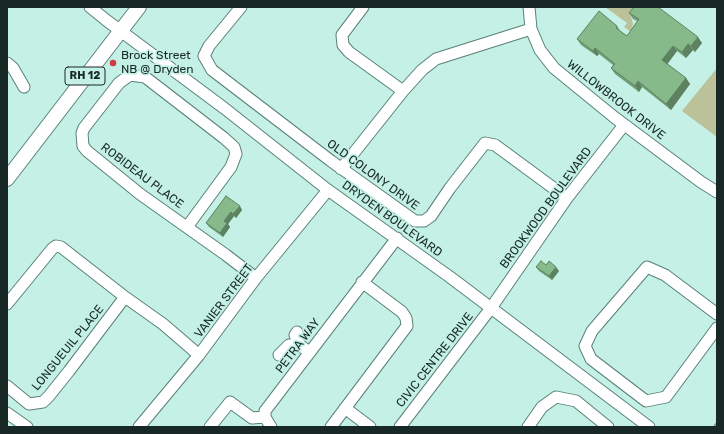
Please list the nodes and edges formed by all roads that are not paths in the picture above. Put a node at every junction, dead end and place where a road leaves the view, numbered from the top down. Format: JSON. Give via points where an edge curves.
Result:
{"nodes":[{"id":1,"x":90,"y":7,"type":"edge"},
{"id":2,"x":102,"y":7,"type":"edge"},
{"id":3,"x":139,"y":7,"type":"edge"},
{"id":4,"x":241,"y":7,"type":"edge"},
{"id":5,"x":364,"y":7,"type":"edge"},
{"id":6,"x":530,"y":7,"type":"edge"},
{"id":7,"x":531,"y":29,"type":"junction"},
{"id":8,"x":121,"y":31,"type":"junction"},
{"id":9,"x":7,"y":63,"type":"edge"},
{"id":10,"x":24,"y":86,"type":"dead end"},
{"id":11,"x":403,"y":91,"type":"junction"},
{"id":12,"x":624,"y":125,"type":"junction"},
{"id":13,"x":341,"y":169,"type":"junction"},
{"id":14,"x":7,"y":179,"type":"edge"},
{"id":15,"x":328,"y":190,"type":"junction"},
{"id":16,"x":717,"y":192,"type":"edge"},
{"id":17,"x":567,"y":198,"type":"junction"},
{"id":18,"x":187,"y":227,"type":"junction"},
{"id":19,"x":397,"y":238,"type":"junction"},
{"id":20,"x":256,"y":278,"type":"junction"},
{"id":21,"x":362,"y":282,"type":"junction"},
{"id":22,"x":125,"y":298,"type":"junction"},
{"id":23,"x":7,"y":304,"type":"edge"},
{"id":24,"x":491,"y":308,"type":"junction"},
{"id":25,"x":717,"y":314,"type":"edge"},
{"id":26,"x":717,"y":328,"type":"edge"},
{"id":27,"x":297,"y":332,"type":"dead end"},
{"id":28,"x":305,"y":349,"type":"junction"},
{"id":29,"x":279,"y":354,"type":"dead end"},
{"id":30,"x":199,"y":355,"type":"junction"},
{"id":31,"x":7,"y":386,"type":"edge"},
{"id":32,"x":345,"y":408,"type":"junction"},
{"id":33,"x":7,"y":413,"type":"edge"},
{"id":34,"x":268,"y":422,"type":"edge"},
{"id":35,"x":27,"y":427,"type":"edge"},
{"id":36,"x":140,"y":427,"type":"edge"},
{"id":37,"x":210,"y":427,"type":"edge"},
{"id":38,"x":331,"y":427,"type":"edge"},
{"id":39,"x":370,"y":427,"type":"edge"},
{"id":40,"x":400,"y":427,"type":"edge"},
{"id":41,"x":528,"y":427,"type":"edge"},
{"id":42,"x":608,"y":427,"type":"edge"},
{"id":43,"x":649,"y":427,"type":"edge"}],
"edges":[{"from":1,"to":8,"type":"street","name":"DRYDEN BOULEVARD"},
{"from":2,"to":8,"type":"street"},
{"from":3,"to":8,"type":"main road","number":"RH 12"},
{"from":4,"to":13,"type":"street","name":"OLD COLONY DRIVE","via":[[209,46],[204,56],[212,70]]},
{"from":5,"to":11,"type":"street","via":[[342,35],[343,45]]},
{"from":6,"to":7,"type":"street","name":"WILLOWBROOK DRIVE"},
{"from":7,"to":11,"type":"street","via":[[436,59]]},
{"from":7,"to":12,"type":"street","name":"WILLOWBROOK DRIVE","via":[[540,50],[554,68]]},
{"from":8,"to":14,"type":"main road","number":"RH 12"},
{"from":8,"to":15,"type":"street","name":"DRYDEN BOULEVARD"},
{"from":9,"to":10,"type":"street"},
{"from":11,"to":13,"type":"street"},
{"from":12,"to":16,"type":"street","name":"WILLOWBROOK DRIVE"},
{"from":12,"to":17,"type":"street","name":"BROOKWOOD BOULEVARD"},
{"from":13,"to":17,"type":"street","name":"OLD COLONY DRIVE","via":[[415,221],[424,221],[431,216],[485,143],[495,144]]},
{"from":15,"to":19,"type":"street","name":"DRYDEN BOULEVARD"},
{"from":15,"to":20,"type":"street","name":"VANIER STREET"},
{"from":17,"to":24,"type":"street","name":"BROOKWOOD BOULEVARD"},
{"from":18,"to":18,"type":"street","name":"ROBIDEAU PLACE","via":[[231,167],[236,154],[234,147],[145,77],[130,75],[119,83],[84,128],[83,146],[140,194]]},
{"from":18,"to":20,"type":"street","name":"ROBIDEAU PLACE"},
{"from":19,"to":21,"type":"street","name":"PETRA WAY"},
{"from":19,"to":24,"type":"street","name":"DRYDEN BOULEVARD"},
{"from":20,"to":30,"type":"street","name":"VANIER STREET"},
{"from":21,"to":28,"type":"street","name":"PETRA WAY"},
{"from":21,"to":32,"type":"street","via":[[402,312],[407,326]]},
{"from":22,"to":23,"type":"street","via":[[61,247],[56,246],[43,258]]},
{"from":22,"to":30,"type":"street","via":[[163,324]]},
{"from":22,"to":31,"type":"street","name":"LONGUEUIL PLACE","via":[[70,371],[43,402],[29,404]]},
{"from":24,"to":40,"type":"street","name":"CIVIC CENTRE DRIVE"},
{"from":24,"to":43,"type":"street","name":"DRYDEN BOULEVARD"},
{"from":25,"to":26,"type":"street","via":[[665,275],[647,267],[592,331],[585,346],[590,360],[646,401],[666,397]]},
{"from":27,"to":28,"type":"street","via":[[297,341]]},
{"from":28,"to":29,"type":"street","via":[[289,345]]},
{"from":28,"to":34,"type":"street","name":"PETRA WAY","via":[[265,411]]},
{"from":30,"to":36,"type":"street","name":"VANIER STREET"},
{"from":32,"to":38,"type":"street"},
{"from":32,"to":39,"type":"street"},
{"from":33,"to":35,"type":"street"},
{"from":34,"to":37,"type":"street","via":[[252,418],[230,402]]},
{"from":41,"to":42,"type":"street","via":[[542,407],[556,397],[576,401]]}]}
